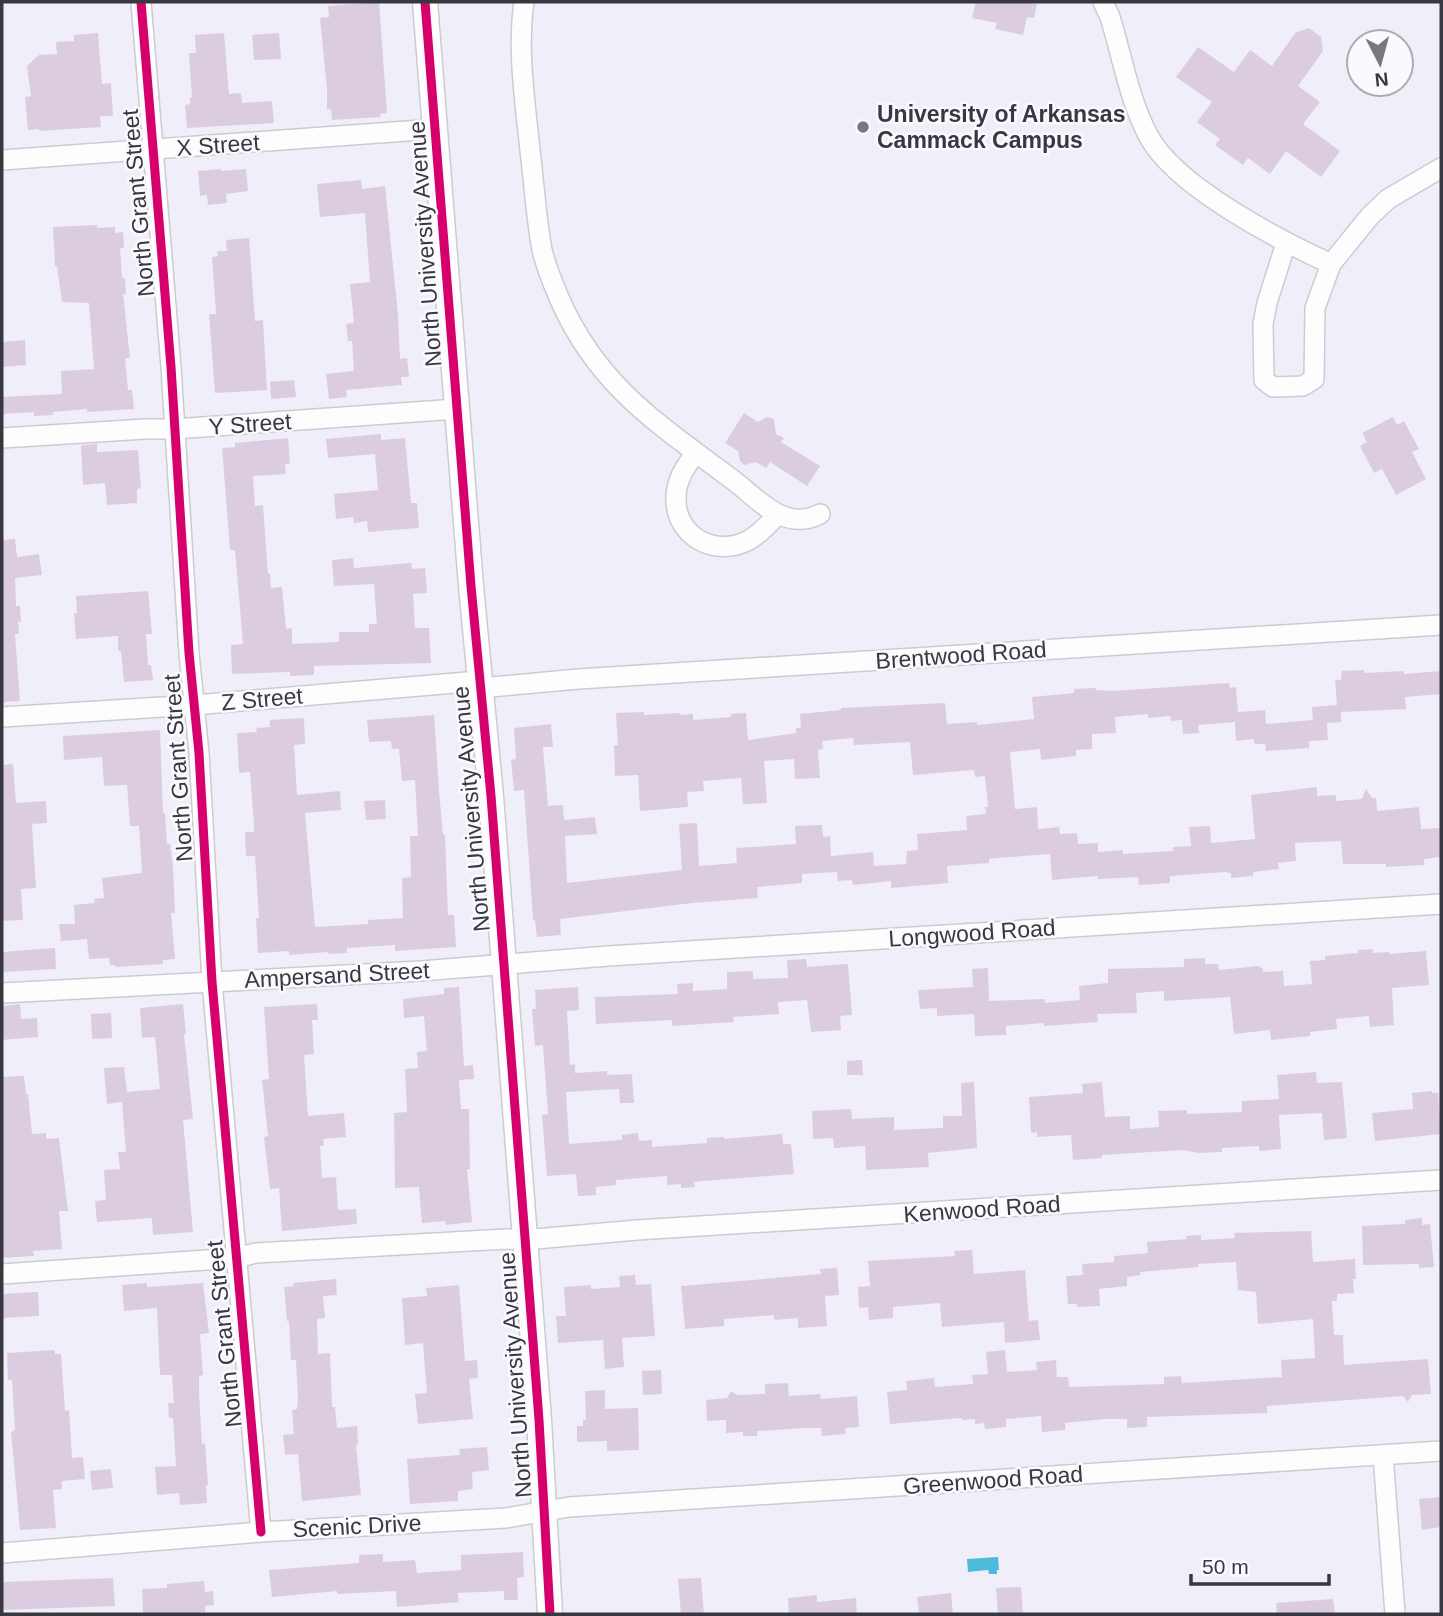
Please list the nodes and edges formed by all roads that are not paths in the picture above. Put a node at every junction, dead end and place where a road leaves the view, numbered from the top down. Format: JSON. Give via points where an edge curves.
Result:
{"nodes":[{"id":1,"x":141,"y":2,"type":"edge"},
{"id":2,"x":425,"y":2,"type":"edge"},
{"id":3,"x":524,"y":2,"type":"edge"},
{"id":4,"x":1103,"y":2,"type":"edge"},
{"id":5,"x":435,"y":130,"type":"junction"},
{"id":6,"x":152,"y":149,"type":"junction"},
{"id":7,"x":2,"y":160,"type":"edge"},
{"id":8,"x":1441,"y":168,"type":"edge"},
{"id":9,"x":1286,"y":243,"type":"junction"},
{"id":10,"x":1331,"y":264,"type":"junction"},
{"id":11,"x":457,"y":409,"type":"junction"},
{"id":12,"x":174,"y":429,"type":"junction"},
{"id":13,"x":2,"y":438,"type":"edge"},
{"id":14,"x":695,"y":454,"type":"junction"},
{"id":15,"x":820,"y":514,"type":"dead end"},
{"id":16,"x":778,"y":515,"type":"junction"},
{"id":17,"x":1441,"y":625,"type":"edge"},
{"id":18,"x":480,"y":684,"type":"junction"},
{"id":19,"x":194,"y":705,"type":"junction"},
{"id":20,"x":2,"y":717,"type":"edge"},
{"id":21,"x":1441,"y":904,"type":"edge"},
{"id":22,"x":504,"y":965,"type":"junction"},
{"id":23,"x":212,"y":982,"type":"junction"},
{"id":24,"x":2,"y":993,"type":"edge"},
{"id":25,"x":1441,"y":1180,"type":"edge"},
{"id":26,"x":524,"y":1240,"type":"junction"},
{"id":27,"x":236,"y":1258,"type":"junction"},
{"id":28,"x":2,"y":1274,"type":"edge"},
{"id":29,"x":1441,"y":1451,"type":"edge"},
{"id":30,"x":1383,"y":1455,"type":"junction"},
{"id":31,"x":544,"y":1511,"type":"junction"},
{"id":32,"x":261,"y":1532,"type":"junction"},
{"id":33,"x":2,"y":1553,"type":"edge"},
{"id":34,"x":550,"y":1614,"type":"edge"},
{"id":35,"x":1395,"y":1614,"type":"edge"}],
"edges":[{"from":1,"to":6,"type":"street","name":"North Grant Street"},
{"from":2,"to":5,"type":"street","name":"North University Avenue"},
{"from":3,"to":14,"type":"street","via":[[522,67],[536,208],[554,284],[571,325],[601,370]]},
{"from":4,"to":9,"type":"street","via":[[1142,122],[1158,152],[1197,186]]},
{"from":5,"to":6,"type":"street","name":"X Street"},
{"from":5,"to":11,"type":"street","name":"North University Avenue"},
{"from":6,"to":7,"type":"street","name":"X Street"},
{"from":6,"to":12,"type":"street","name":"North Grant Street"},
{"from":8,"to":10,"type":"street","via":[[1388,199]]},
{"from":9,"to":10,"type":"street"},
{"from":9,"to":10,"type":"street","via":[[1261,335],[1264,380],[1273,387],[1303,386],[1314,379],[1315,308]]},
{"from":11,"to":12,"type":"street","name":"Y Street"},
{"from":11,"to":18,"type":"street","name":"North University Avenue"},
{"from":12,"to":13,"type":"street","name":"Y Street"},
{"from":12,"to":19,"type":"street","name":"North Grant Street"},
{"from":14,"to":16,"type":"street"},
{"from":14,"to":16,"type":"street","via":[[680,477],[676,497],[679,518],[703,544],[737,545],[758,534]]},
{"from":15,"to":16,"type":"street","via":[[798,521]]},
{"from":17,"to":18,"type":"street","name":"Brentwood Road"},
{"from":18,"to":19,"type":"street","name":"Z Street"},
{"from":18,"to":22,"type":"street","name":"North University Avenue"},
{"from":19,"to":20,"type":"street","name":"Z Street"},
{"from":19,"to":23,"type":"street","name":"North Grant Street"},
{"from":21,"to":22,"type":"street","name":"Longwood Road"},
{"from":22,"to":23,"type":"street","name":"Ampersand Street"},
{"from":22,"to":26,"type":"street","name":"North University Avenue"},
{"from":23,"to":24,"type":"street","name":"Ampersand Street"},
{"from":23,"to":27,"type":"street","name":"North Grant Street"},
{"from":25,"to":26,"type":"street","name":"Kenwood Road"},
{"from":26,"to":27,"type":"street","name":"Kenwood Road"},
{"from":26,"to":31,"type":"street","name":"North University Avenue"},
{"from":27,"to":28,"type":"street","name":"Kenwood Road"},
{"from":27,"to":32,"type":"street","name":"North Grant Street"},
{"from":29,"to":30,"type":"street","name":"Greenwood Road"},
{"from":30,"to":31,"type":"street","name":"Greenwood Road"},
{"from":30,"to":35,"type":"street"},
{"from":31,"to":32,"type":"street","name":"Scenic Drive","via":[[506,1518]]},
{"from":31,"to":34,"type":"street","name":"North University Avenue"},
{"from":32,"to":33,"type":"street","name":"Scenic Drive"}]}
